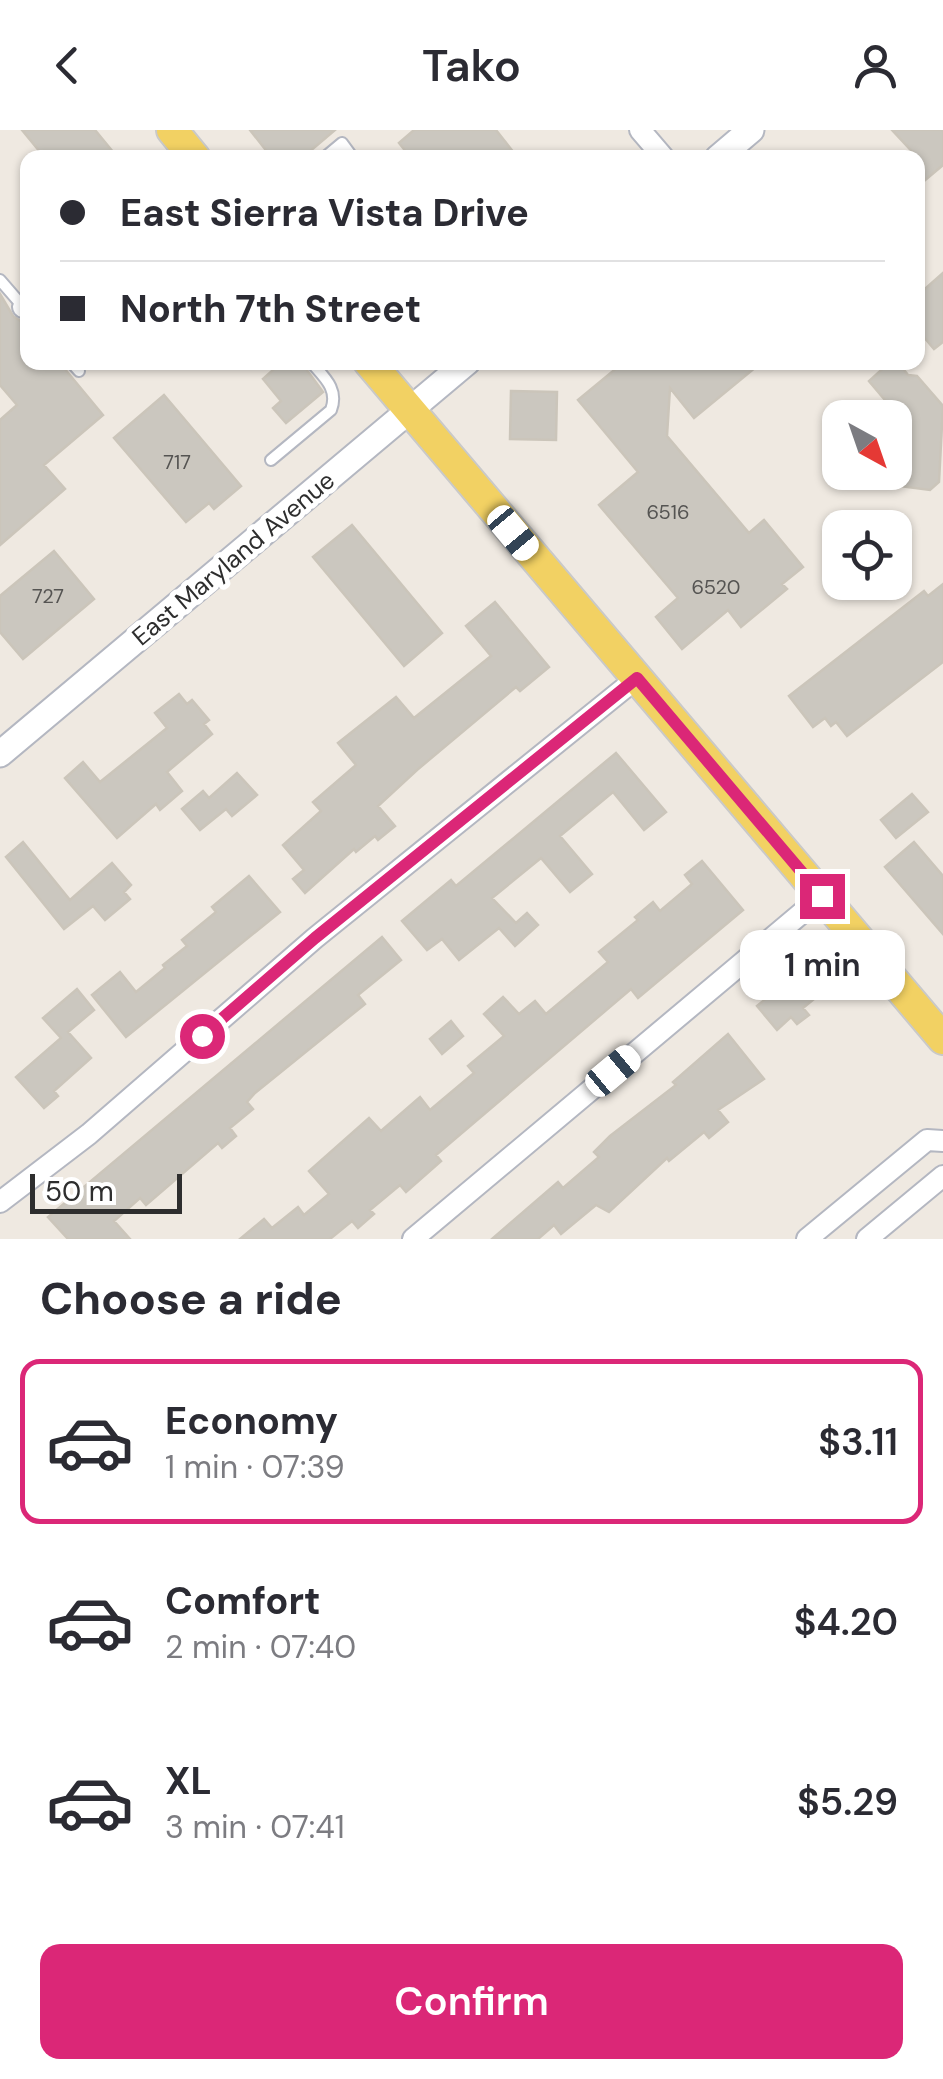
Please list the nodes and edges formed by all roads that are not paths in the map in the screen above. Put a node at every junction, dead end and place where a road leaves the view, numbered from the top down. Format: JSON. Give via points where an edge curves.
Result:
{"nodes":[{"id":1,"x":172,"y":130,"type":"edge"},
{"id":2,"x":640,"y":130,"type":"edge"},
{"id":3,"x":751,"y":130,"type":"edge"},
{"id":4,"x":189,"y":150,"type":"edge"},
{"id":5,"x":657,"y":150,"type":"edge"},
{"id":6,"x":727,"y":150,"type":"edge"},
{"id":7,"x":0,"y":280,"type":"edge"},
{"id":8,"x":20,"y":301,"type":"edge"},
{"id":9,"x":318,"y":370,"type":"edge"},
{"id":10,"x":375,"y":370,"type":"edge"},
{"id":11,"x":458,"y":370,"type":"edge"},
{"id":12,"x":409,"y":410,"type":"junction"},
{"id":13,"x":272,"y":460,"type":"dead end"},
{"id":14,"x":637,"y":678,"type":"junction"},
{"id":15,"x":0,"y":754,"type":"edge"},
{"id":16,"x":822,"y":896,"type":"junction"},
{"id":17,"x":939,"y":1026,"type":"edge"},
{"id":18,"x":943,"y":1142,"type":"edge"},
{"id":19,"x":943,"y":1176,"type":"edge"},
{"id":20,"x":0,"y":1202,"type":"edge"},
{"id":21,"x":413,"y":1239,"type":"edge"},
{"id":22,"x":807,"y":1239,"type":"edge"},
{"id":23,"x":866,"y":1239,"type":"edge"}],
"edges":[{"from":1,"to":4,"type":"main road"},
{"from":2,"to":5,"type":"street"},
{"from":3,"to":6,"type":"street"},
{"from":7,"to":8,"type":"lane"},
{"from":9,"to":13,"type":"lane","via":[[332,386],[331,410]]},
{"from":10,"to":12,"type":"main road"},
{"from":11,"to":12,"type":"street","name":"East Maryland Avenue"},
{"from":12,"to":14,"type":"main road"},
{"from":12,"to":15,"type":"street","name":"East Maryland Avenue"},
{"from":14,"to":16,"type":"main road"},
{"from":14,"to":20,"type":"street"},
{"from":16,"to":17,"type":"main road"},
{"from":16,"to":21,"type":"street"},
{"from":18,"to":22,"type":"street","via":[[927,1140]]},
{"from":19,"to":23,"type":"street"}]}
